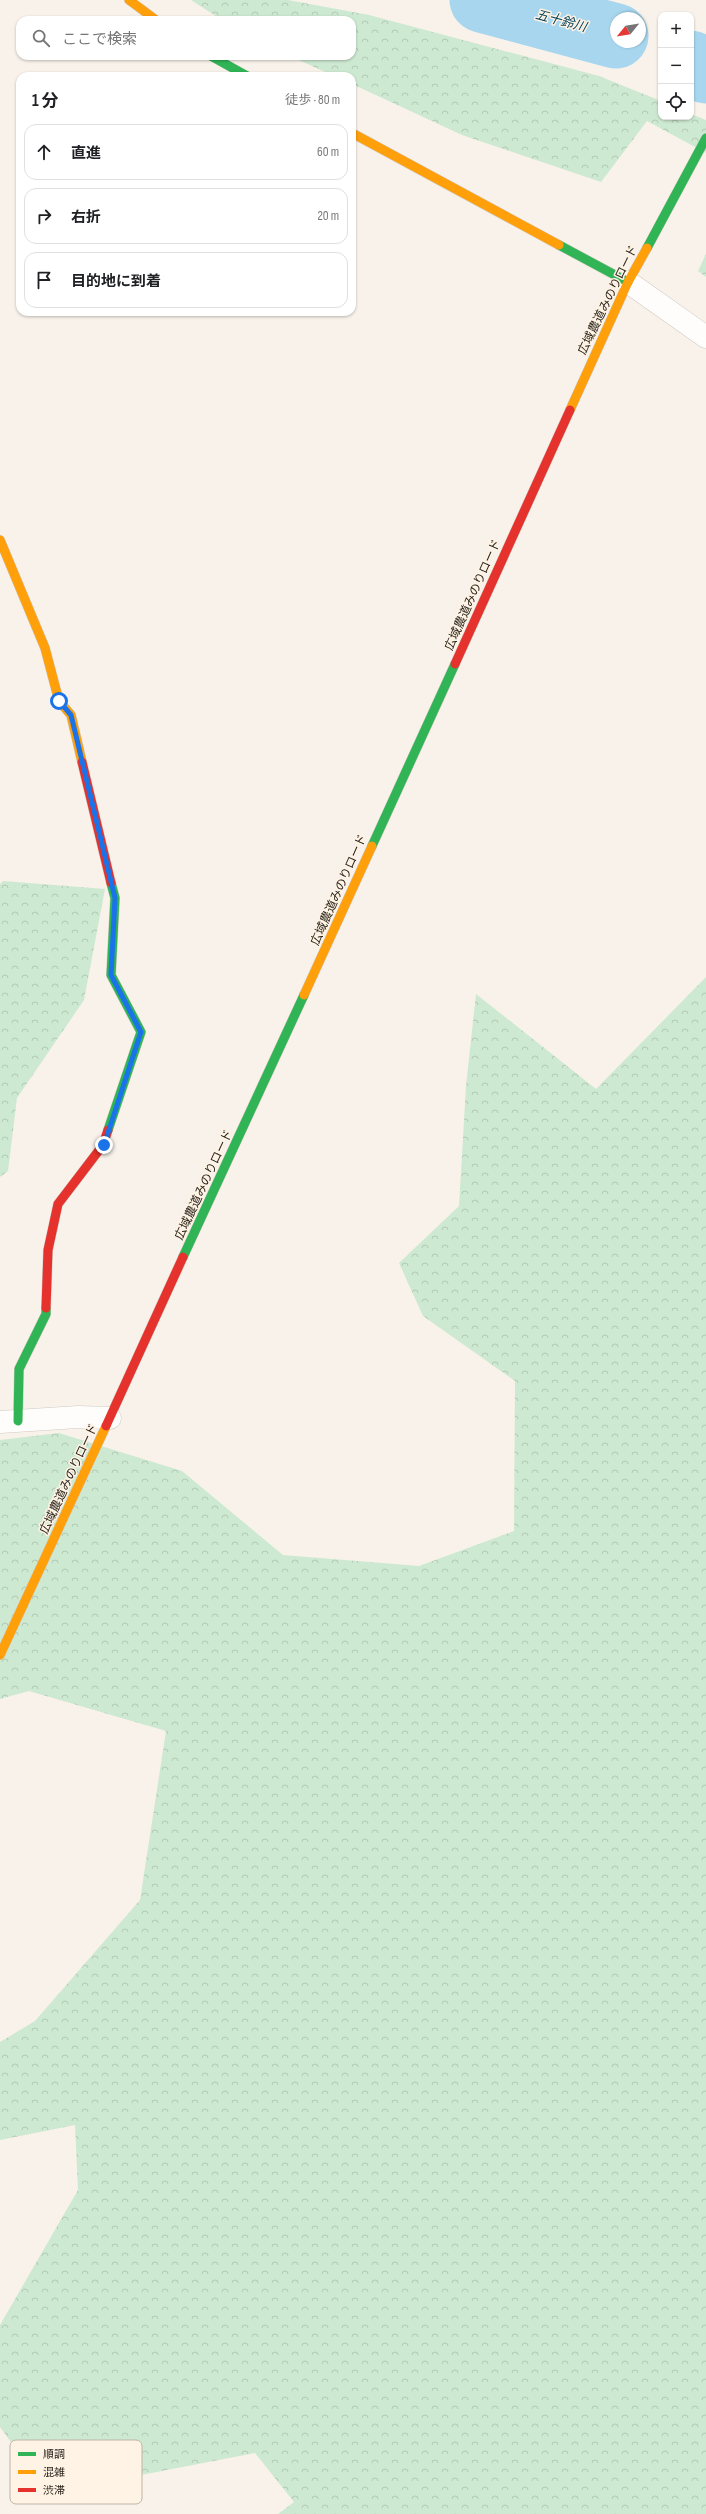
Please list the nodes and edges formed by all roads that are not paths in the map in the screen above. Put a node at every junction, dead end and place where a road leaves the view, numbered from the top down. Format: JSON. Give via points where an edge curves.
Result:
{"nodes":[{"id":1,"x":129,"y":0,"type":"edge"},
{"id":2,"x":151,"y":16,"type":"edge"},
{"id":3,"x":219,"y":60,"type":"edge"},
{"id":4,"x":240,"y":72,"type":"edge"},
{"id":5,"x":356,"y":135,"type":"edge"},
{"id":6,"x":706,"y":138,"type":"edge"},
{"id":7,"x":628,"y":282,"type":"junction"},
{"id":8,"x":706,"y":337,"type":"edge"},
{"id":9,"x":0,"y":540,"type":"edge"},
{"id":10,"x":110,"y":1418,"type":"junction"},
{"id":11,"x":9,"y":1421,"type":"edge"},
{"id":12,"x":0,"y":1656,"type":"edge"}],
"edges":[{"from":1,"to":2,"type":"street"},
{"from":3,"to":4,"type":"street"},
{"from":5,"to":7,"type":"street"},
{"from":6,"to":7,"type":"street","name":"広域農道みのりロード"},
{"from":7,"to":8,"type":"street"},
{"from":7,"to":10,"type":"street","name":"広域農道みのりロード"},
{"from":9,"to":11,"type":"street","via":[[45,648],[59,701],[71,715],[115,898],[111,975],[141,1032],[104,1145],[58,1204],[48,1250],[46,1314],[18,1370]]},
{"from":10,"to":11,"type":"street"},
{"from":10,"to":12,"type":"street","name":"広域農道みのりロード"}]}
